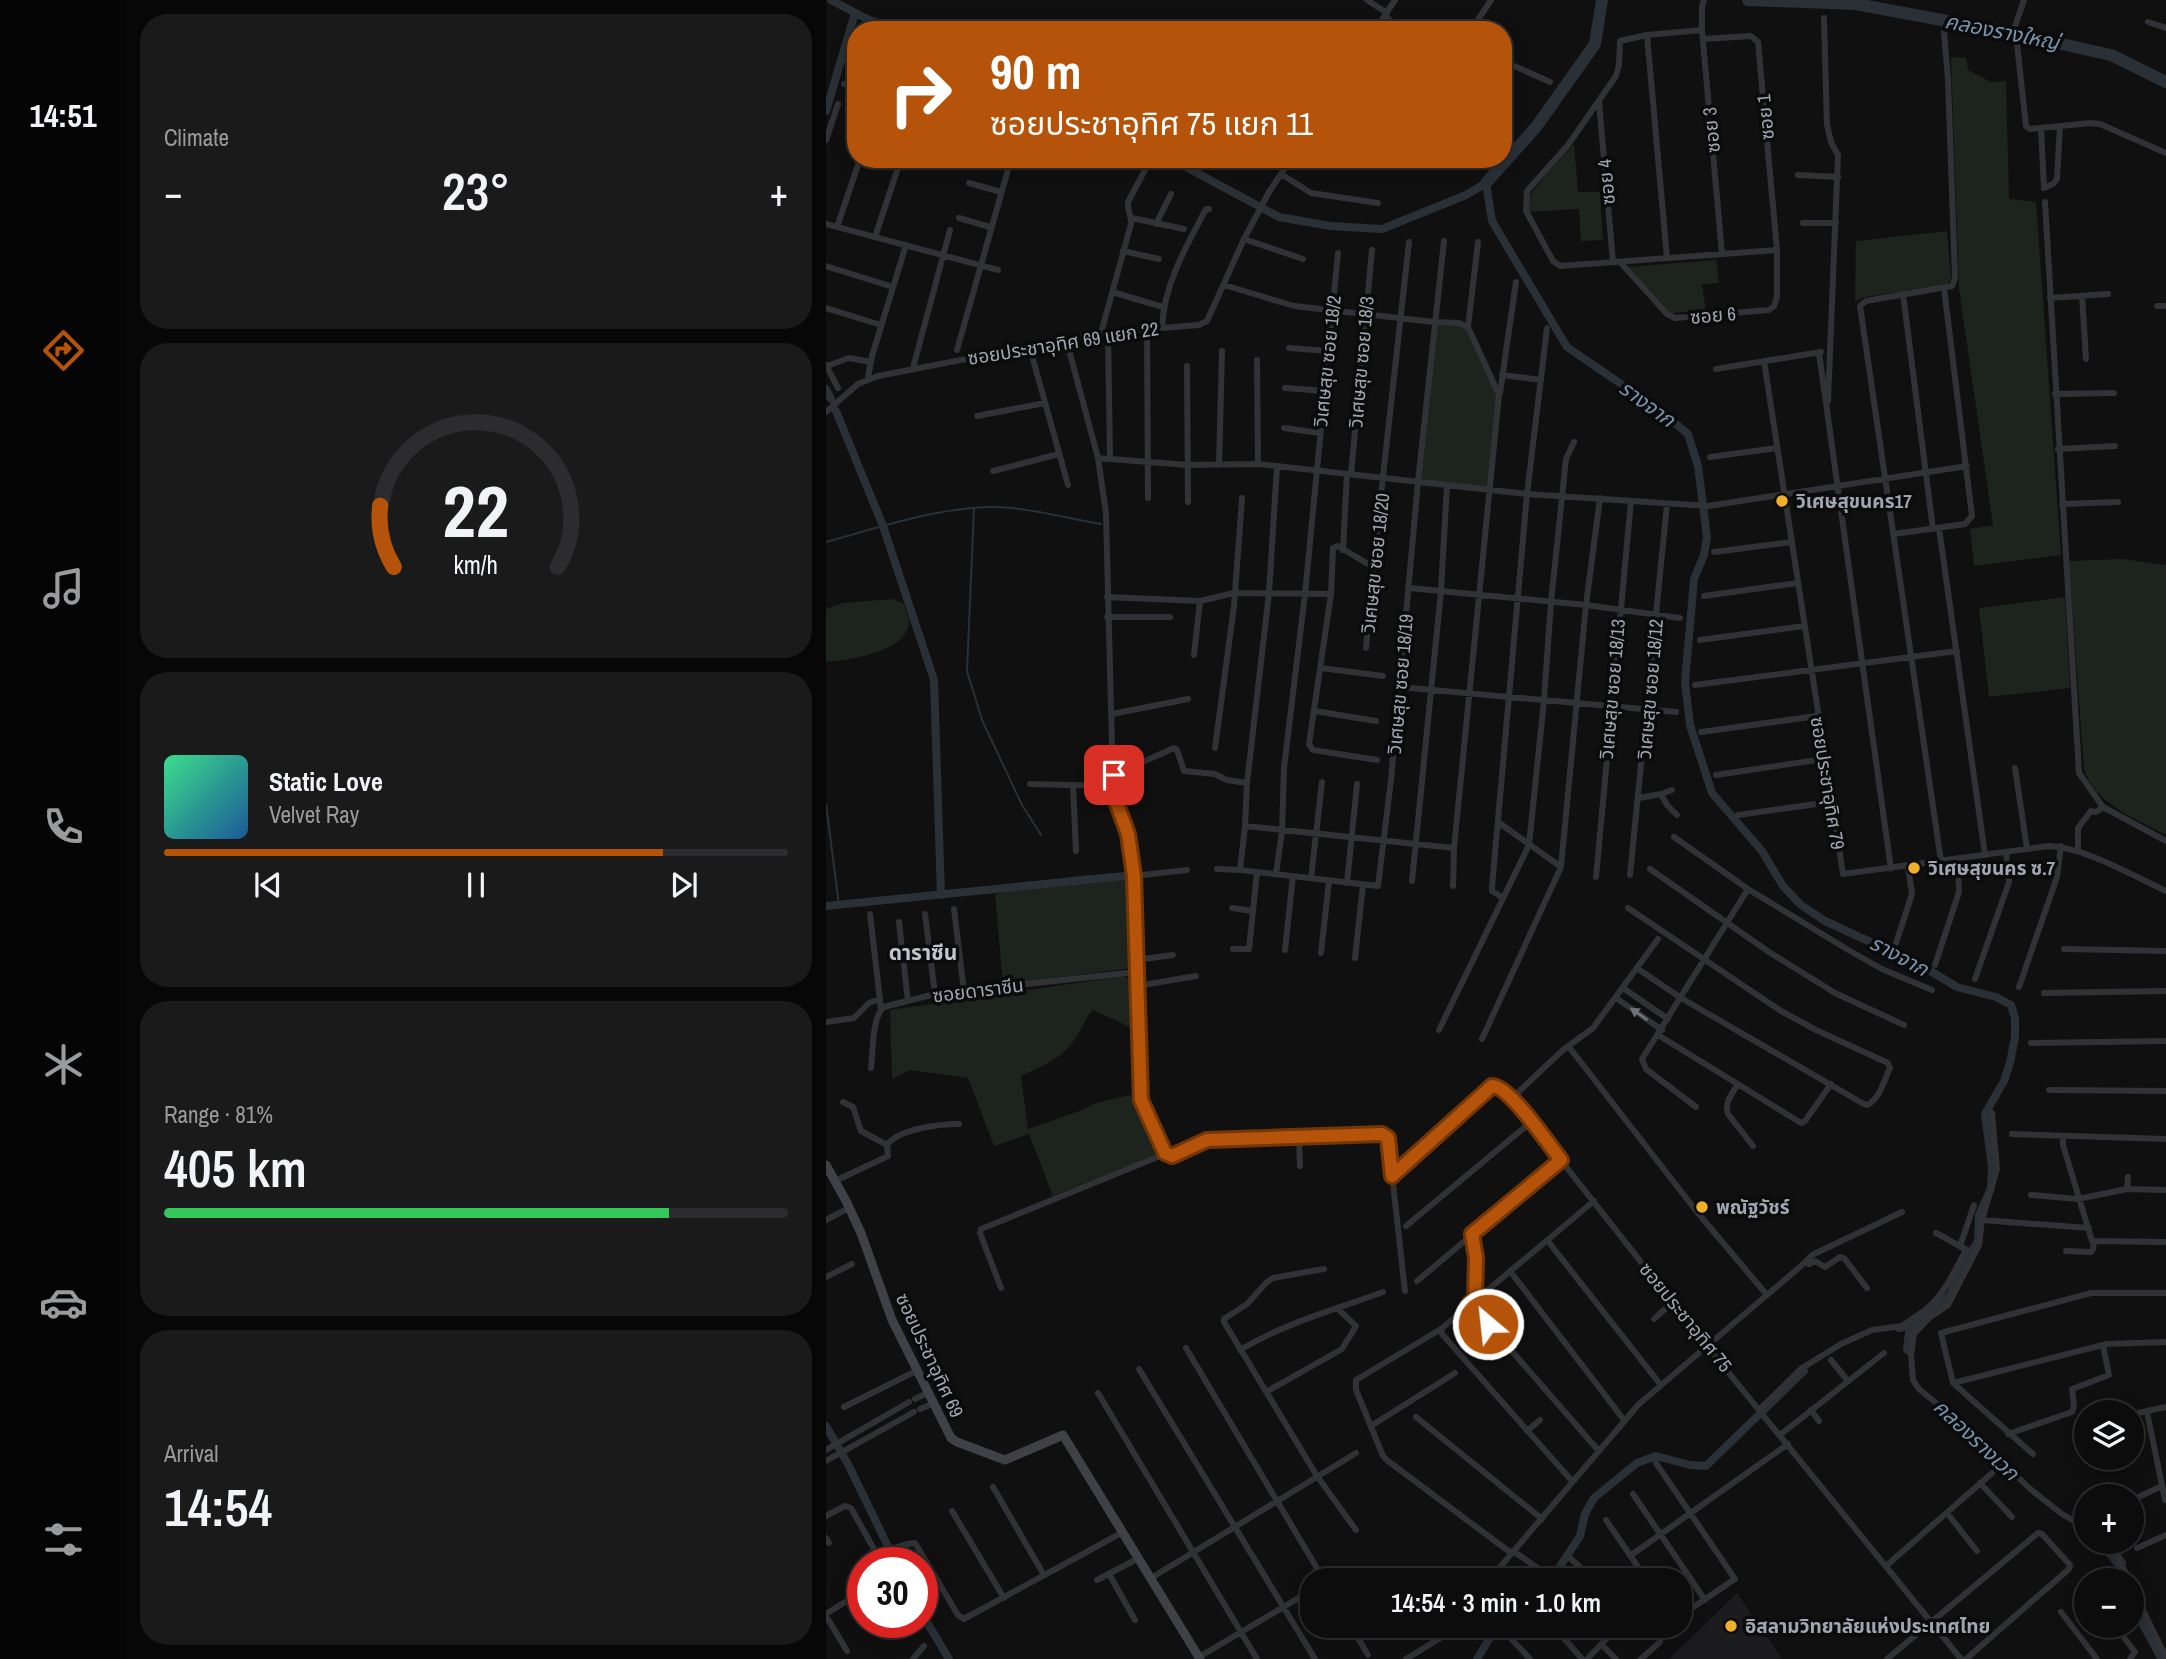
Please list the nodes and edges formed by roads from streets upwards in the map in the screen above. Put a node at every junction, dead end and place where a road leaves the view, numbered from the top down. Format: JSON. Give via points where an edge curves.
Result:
{"nodes":[{"id":1,"x":1367,"y":0,"type":"edge"},
{"id":2,"x":1394,"y":0,"type":"edge"},
{"id":3,"x":1491,"y":0,"type":"edge"},
{"id":4,"x":2024,"y":0,"type":"edge"},
{"id":5,"x":1703,"y":3,"type":"edge"},
{"id":6,"x":1386,"y":14,"type":"junction"},
{"id":7,"x":1824,"y":18,"type":"dead end"},
{"id":8,"x":1381,"y":21,"type":"edge"},
{"id":9,"x":1392,"y":21,"type":"edge"},
{"id":10,"x":1477,"y":21,"type":"edge"},
{"id":11,"x":2148,"y":22,"type":"dead end"},
{"id":12,"x":2166,"y":28,"type":"edge"},
{"id":13,"x":1702,"y":30,"type":"junction"},
{"id":14,"x":1944,"y":33,"type":"dead end"},
{"id":15,"x":1647,"y":35,"type":"junction"},
{"id":16,"x":1703,"y":39,"type":"junction"},
{"id":17,"x":1512,"y":65,"type":"edge"},
{"id":18,"x":1549,"y":82,"type":"dead end"},
{"id":19,"x":844,"y":83,"type":"dead end"},
{"id":20,"x":847,"y":84,"type":"edge"},
{"id":21,"x":1599,"y":102,"type":"junction"},
{"id":22,"x":838,"y":104,"type":"dead end"},
{"id":23,"x":2060,"y":126,"type":"junction"},
{"id":24,"x":2040,"y":128,"type":"junction"},
{"id":25,"x":826,"y":139,"type":"edge"},
{"id":26,"x":2166,"y":153,"type":"edge"},
{"id":27,"x":857,"y":168,"type":"edge"},
{"id":28,"x":898,"y":168,"type":"edge"},
{"id":29,"x":1008,"y":168,"type":"edge"},
{"id":30,"x":1146,"y":168,"type":"edge"},
{"id":31,"x":1285,"y":168,"type":"edge"},
{"id":32,"x":1281,"y":174,"type":"junction"},
{"id":33,"x":1798,"y":175,"type":"dead end"},
{"id":34,"x":1838,"y":177,"type":"junction"},
{"id":35,"x":969,"y":183,"type":"dead end"},
{"id":36,"x":1001,"y":192,"type":"junction"},
{"id":37,"x":1171,"y":194,"type":"dead end"},
{"id":38,"x":2045,"y":202,"type":"dead end"},
{"id":39,"x":1378,"y":203,"type":"dead end"},
{"id":40,"x":1209,"y":209,"type":"dead end"},
{"id":41,"x":959,"y":218,"type":"dead end"},
{"id":42,"x":1132,"y":218,"type":"junction"},
{"id":43,"x":1803,"y":223,"type":"dead end"},
{"id":44,"x":1836,"y":223,"type":"junction"},
{"id":45,"x":826,"y":224,"type":"edge"},
{"id":46,"x":1156,"y":224,"type":"junction"},
{"id":47,"x":837,"y":227,"type":"junction"},
{"id":48,"x":990,"y":227,"type":"junction"},
{"id":49,"x":1184,"y":229,"type":"dead end"},
{"id":50,"x":950,"y":230,"type":"dead end"},
{"id":51,"x":875,"y":237,"type":"junction"},
{"id":52,"x":1244,"y":239,"type":"junction"},
{"id":53,"x":1444,"y":241,"type":"dead end"},
{"id":54,"x":1409,"y":242,"type":"dead end"},
{"id":55,"x":1478,"y":242,"type":"dead end"},
{"id":56,"x":905,"y":245,"type":"junction"},
{"id":57,"x":1372,"y":250,"type":"dead end"},
{"id":58,"x":1777,"y":250,"type":"junction"},
{"id":59,"x":1123,"y":251,"type":"junction"},
{"id":60,"x":1338,"y":253,"type":"dead end"},
{"id":61,"x":1722,"y":254,"type":"junction"},
{"id":62,"x":943,"y":255,"type":"junction"},
{"id":63,"x":1667,"y":258,"type":"junction"},
{"id":64,"x":1159,"y":259,"type":"dead end"},
{"id":65,"x":1303,"y":259,"type":"dead end"},
{"id":66,"x":1616,"y":262,"type":"junction"},
{"id":67,"x":980,"y":266,"type":"junction"},
{"id":68,"x":826,"y":267,"type":"edge"},
{"id":69,"x":998,"y":270,"type":"dead end"},
{"id":70,"x":1516,"y":282,"type":"dead end"},
{"id":71,"x":1224,"y":285,"type":"junction"},
{"id":72,"x":893,"y":287,"type":"junction"},
{"id":73,"x":1944,"y":288,"type":"junction"},
{"id":74,"x":1112,"y":292,"type":"junction"},
{"id":75,"x":1903,"y":294,"type":"junction"},
{"id":76,"x":2108,"y":294,"type":"dead end"},
{"id":77,"x":2082,"y":296,"type":"junction"},
{"id":78,"x":2050,"y":298,"type":"junction"},
{"id":79,"x":2157,"y":306,"type":"dead end"},
{"id":80,"x":2166,"y":306,"type":"edge"},
{"id":81,"x":826,"y":307,"type":"edge"},
{"id":82,"x":1163,"y":307,"type":"junction"},
{"id":83,"x":1333,"y":311,"type":"junction"},
{"id":84,"x":1366,"y":314,"type":"junction"},
{"id":85,"x":1401,"y":318,"type":"junction"},
{"id":86,"x":1434,"y":322,"type":"junction"},
{"id":87,"x":881,"y":325,"type":"junction"},
{"id":88,"x":1162,"y":327,"type":"junction"},
{"id":89,"x":1468,"y":327,"type":"junction"},
{"id":90,"x":1147,"y":328,"type":"junction"},
{"id":91,"x":1547,"y":328,"type":"dead end"},
{"id":92,"x":1105,"y":333,"type":"junction"},
{"id":93,"x":1066,"y":339,"type":"junction"},
{"id":94,"x":1029,"y":345,"type":"junction"},
{"id":95,"x":1289,"y":348,"type":"dead end"},
{"id":96,"x":957,"y":351,"type":"dead end"},
{"id":97,"x":1222,"y":351,"type":"dead end"},
{"id":98,"x":1329,"y":351,"type":"junction"},
{"id":99,"x":1830,"y":351,"type":"junction"},
{"id":100,"x":1819,"y":353,"type":"junction"},
{"id":101,"x":2086,"y":359,"type":"dead end"},
{"id":102,"x":1257,"y":360,"type":"dead end"},
{"id":103,"x":1764,"y":361,"type":"junction"},
{"id":104,"x":871,"y":362,"type":"junction"},
{"id":105,"x":826,"y":365,"type":"edge"},
{"id":106,"x":1186,"y":366,"type":"dead end"},
{"id":107,"x":912,"y":368,"type":"junction"},
{"id":108,"x":1716,"y":369,"type":"dead end"},
{"id":109,"x":1502,"y":375,"type":"junction"},
{"id":110,"x":868,"y":378,"type":"junction"},
{"id":111,"x":1541,"y":380,"type":"junction"},
{"id":112,"x":838,"y":388,"type":"dead end"},
{"id":113,"x":1285,"y":388,"type":"dead end"},
{"id":114,"x":1325,"y":391,"type":"junction"},
{"id":115,"x":2114,"y":393,"type":"dead end"},
{"id":116,"x":2055,"y":394,"type":"junction"},
{"id":117,"x":1499,"y":395,"type":"junction"},
{"id":118,"x":1045,"y":403,"type":"junction"},
{"id":119,"x":826,"y":412,"type":"edge"},
{"id":120,"x":977,"y":416,"type":"dead end"},
{"id":121,"x":1828,"y":416,"type":"junction"},
{"id":122,"x":1284,"y":428,"type":"dead end"},
{"id":123,"x":1320,"y":433,"type":"junction"},
{"id":124,"x":1574,"y":442,"type":"dead end"},
{"id":125,"x":2115,"y":446,"type":"dead end"},
{"id":126,"x":1777,"y":448,"type":"junction"},
{"id":127,"x":2059,"y":449,"type":"junction"},
{"id":128,"x":1059,"y":454,"type":"junction"},
{"id":129,"x":1710,"y":457,"type":"dead end"},
{"id":130,"x":1098,"y":458,"type":"junction"},
{"id":131,"x":1110,"y":459,"type":"junction"},
{"id":132,"x":1148,"y":462,"type":"junction"},
{"id":133,"x":1219,"y":464,"type":"junction"},
{"id":134,"x":1258,"y":464,"type":"junction"},
{"id":135,"x":1187,"y":465,"type":"junction"},
{"id":136,"x":1277,"y":466,"type":"junction"},
{"id":137,"x":1967,"y":466,"type":"junction"},
{"id":138,"x":1317,"y":469,"type":"junction"},
{"id":139,"x":993,"y":471,"type":"dead end"},
{"id":140,"x":1926,"y":472,"type":"junction"},
{"id":141,"x":1349,"y":474,"type":"junction"},
{"id":142,"x":1384,"y":478,"type":"junction"},
{"id":143,"x":1885,"y":478,"type":"junction"},
{"id":144,"x":1418,"y":482,"type":"junction"},
{"id":145,"x":1068,"y":485,"type":"dead end"},
{"id":146,"x":1447,"y":485,"type":"junction"},
{"id":147,"x":1837,"y":485,"type":"junction"},
{"id":148,"x":1490,"y":489,"type":"junction"},
{"id":149,"x":1784,"y":493,"type":"junction"},
{"id":150,"x":1527,"y":494,"type":"junction"},
{"id":151,"x":1562,"y":495,"type":"junction"},
{"id":152,"x":1148,"y":498,"type":"dead end"},
{"id":153,"x":1242,"y":498,"type":"dead end"},
{"id":154,"x":1600,"y":498,"type":"junction"},
{"id":155,"x":1631,"y":501,"type":"junction"},
{"id":156,"x":1188,"y":502,"type":"dead end"},
{"id":157,"x":2118,"y":502,"type":"dead end"},
{"id":158,"x":1667,"y":504,"type":"junction"},
{"id":159,"x":2062,"y":504,"type":"junction"},
{"id":160,"x":1936,"y":528,"type":"junction"},
{"id":161,"x":1894,"y":534,"type":"junction"},
{"id":162,"x":1791,"y":542,"type":"junction"},
{"id":163,"x":1343,"y":550,"type":"junction"},
{"id":164,"x":1714,"y":552,"type":"dead end"},
{"id":165,"x":1373,"y":568,"type":"junction"},
{"id":166,"x":1797,"y":583,"type":"junction"},
{"id":167,"x":1409,"y":588,"type":"junction"},
{"id":168,"x":1441,"y":591,"type":"junction"},
{"id":169,"x":1234,"y":593,"type":"junction"},
{"id":170,"x":1269,"y":593,"type":"junction"},
{"id":171,"x":1305,"y":594,"type":"junction"},
{"id":172,"x":1331,"y":594,"type":"junction"},
{"id":173,"x":1480,"y":596,"type":"junction"},
{"id":174,"x":1704,"y":596,"type":"dead end"},
{"id":175,"x":1107,"y":597,"type":"junction"},
{"id":176,"x":1519,"y":599,"type":"junction"},
{"id":177,"x":1200,"y":601,"type":"junction"},
{"id":178,"x":1551,"y":602,"type":"junction"},
{"id":179,"x":1586,"y":605,"type":"junction"},
{"id":180,"x":1620,"y":610,"type":"junction"},
{"id":181,"x":1657,"y":614,"type":"junction"},
{"id":182,"x":1107,"y":617,"type":"junction"},
{"id":183,"x":1171,"y":617,"type":"dead end"},
{"id":184,"x":1681,"y":618,"type":"dead end"},
{"id":185,"x":1804,"y":626,"type":"junction"},
{"id":186,"x":1700,"y":640,"type":"dead end"},
{"id":187,"x":1366,"y":648,"type":"dead end"},
{"id":188,"x":1957,"y":651,"type":"junction"},
{"id":189,"x":1194,"y":655,"type":"dead end"},
{"id":190,"x":1912,"y":656,"type":"junction"},
{"id":191,"x":1862,"y":663,"type":"junction"},
{"id":192,"x":1321,"y":668,"type":"junction"},
{"id":193,"x":1810,"y":669,"type":"junction"},
{"id":194,"x":1383,"y":676,"type":"dead end"},
{"id":195,"x":1696,"y":685,"type":"dead end"},
{"id":196,"x":1400,"y":687,"type":"junction"},
{"id":197,"x":1431,"y":690,"type":"junction"},
{"id":198,"x":1471,"y":694,"type":"junction"},
{"id":199,"x":1510,"y":697,"type":"junction"},
{"id":200,"x":1188,"y":699,"type":"dead end"},
{"id":201,"x":1544,"y":700,"type":"junction"},
{"id":202,"x":1577,"y":702,"type":"junction"},
{"id":203,"x":1611,"y":706,"type":"junction"},
{"id":204,"x":1648,"y":709,"type":"junction"},
{"id":205,"x":1315,"y":711,"type":"junction"},
{"id":206,"x":1676,"y":712,"type":"dead end"},
{"id":207,"x":1112,"y":714,"type":"junction"},
{"id":208,"x":1817,"y":716,"type":"junction"},
{"id":209,"x":1376,"y":721,"type":"dead end"},
{"id":210,"x":1701,"y":732,"type":"dead end"},
{"id":211,"x":1215,"y":748,"type":"dead end"},
{"id":212,"x":1824,"y":759,"type":"junction"},
{"id":213,"x":1377,"y":760,"type":"dead end"},
{"id":214,"x":2015,"y":768,"type":"dead end"},
{"id":215,"x":1114,"y":775,"type":"junction"},
{"id":216,"x":1716,"y":775,"type":"dead end"},
{"id":217,"x":1322,"y":782,"type":"dead end"},
{"id":218,"x":1030,"y":783,"type":"dead end"},
{"id":219,"x":1247,"y":783,"type":"junction"},
{"id":220,"x":1357,"y":784,"type":"dead end"},
{"id":221,"x":1073,"y":785,"type":"junction"},
{"id":222,"x":1112,"y":786,"type":"junction"},
{"id":223,"x":1672,"y":790,"type":"dead end"},
{"id":224,"x":1661,"y":794,"type":"junction"},
{"id":225,"x":1639,"y":798,"type":"junction"},
{"id":226,"x":1830,"y":802,"type":"junction"},
{"id":227,"x":2102,"y":806,"type":"junction"},
{"id":228,"x":1677,"y":814,"type":"dead end"},
{"id":229,"x":1738,"y":815,"type":"dead end"},
{"id":230,"x":1498,"y":822,"type":"junction"},
{"id":231,"x":1245,"y":826,"type":"junction"},
{"id":232,"x":1282,"y":831,"type":"junction"},
{"id":233,"x":1316,"y":834,"type":"junction"},
{"id":234,"x":1674,"y":836,"type":"dead end"},
{"id":235,"x":1351,"y":838,"type":"junction"},
{"id":236,"x":1384,"y":841,"type":"junction"},
{"id":237,"x":2166,"y":841,"type":"edge"},
{"id":238,"x":1415,"y":844,"type":"junction"},
{"id":239,"x":1529,"y":845,"type":"junction"},
{"id":240,"x":2060,"y":846,"type":"junction"},
{"id":241,"x":1454,"y":848,"type":"junction"},
{"id":242,"x":2027,"y":849,"type":"junction"},
{"id":243,"x":1076,"y":851,"type":"dead end"},
{"id":244,"x":2078,"y":851,"type":"junction"},
{"id":245,"x":2006,"y":852,"type":"junction"},
{"id":246,"x":1985,"y":855,"type":"junction"},
{"id":247,"x":1958,"y":859,"type":"junction"},
{"id":248,"x":1941,"y":861,"type":"junction"},
{"id":249,"x":1909,"y":866,"type":"junction"},
{"id":250,"x":1561,"y":867,"type":"junction"},
{"id":251,"x":1217,"y":869,"type":"dead end"},
{"id":252,"x":1650,"y":869,"type":"dead end"},
{"id":253,"x":1891,"y":869,"type":"junction"},
{"id":254,"x":1187,"y":870,"type":"dead end"},
{"id":255,"x":1240,"y":870,"type":"junction"},
{"id":256,"x":1257,"y":872,"type":"junction"},
{"id":257,"x":1276,"y":874,"type":"junction"},
{"id":258,"x":1630,"y":875,"type":"dead end"},
{"id":259,"x":1134,"y":876,"type":"junction"},
{"id":260,"x":1293,"y":876,"type":"junction"},
{"id":261,"x":1595,"y":877,"type":"dead end"},
{"id":262,"x":1311,"y":878,"type":"junction"},
{"id":263,"x":1329,"y":881,"type":"junction"},
{"id":264,"x":1412,"y":881,"type":"dead end"},
{"id":265,"x":1347,"y":883,"type":"junction"},
{"id":266,"x":1363,"y":885,"type":"junction"},
{"id":267,"x":1453,"y":886,"type":"dead end"},
{"id":268,"x":1748,"y":889,"type":"junction"},
{"id":269,"x":2166,"y":891,"type":"edge"},
{"id":270,"x":1503,"y":898,"type":"junction"},
{"id":271,"x":1232,"y":908,"type":"dead end"},
{"id":272,"x":1628,"y":908,"type":"dead end"},
{"id":273,"x":954,"y":909,"type":"dead end"},
{"id":274,"x":1252,"y":911,"type":"junction"},
{"id":275,"x":870,"y":914,"type":"dead end"},
{"id":276,"x":925,"y":914,"type":"dead end"},
{"id":277,"x":899,"y":922,"type":"dead end"},
{"id":278,"x":1725,"y":923,"type":"junction"},
{"id":279,"x":1658,"y":939,"type":"dead end"},
{"id":280,"x":1896,"y":943,"type":"dead end"},
{"id":281,"x":1233,"y":949,"type":"dead end"},
{"id":282,"x":2064,"y":949,"type":"dead end"},
{"id":283,"x":1285,"y":950,"type":"dead end"},
{"id":284,"x":2166,"y":951,"type":"edge"},
{"id":285,"x":1321,"y":953,"type":"dead end"},
{"id":286,"x":1173,"y":955,"type":"dead end"},
{"id":287,"x":1355,"y":958,"type":"dead end"},
{"id":288,"x":1704,"y":958,"type":"junction"},
{"id":289,"x":1136,"y":960,"type":"junction"},
{"id":290,"x":1935,"y":965,"type":"dead end"},
{"id":291,"x":1641,"y":971,"type":"dead end"},
{"id":292,"x":1136,"y":972,"type":"junction"},
{"id":293,"x":1196,"y":976,"type":"dead end"},
{"id":294,"x":1975,"y":979,"type":"dead end"},
{"id":295,"x":1137,"y":986,"type":"junction"},
{"id":296,"x":2019,"y":987,"type":"dead end"},
{"id":297,"x":1623,"y":988,"type":"junction"},
{"id":298,"x":1932,"y":990,"type":"dead end"},
{"id":299,"x":964,"y":991,"type":"junction"},
{"id":300,"x":2166,"y":991,"type":"edge"},
{"id":301,"x":2044,"y":993,"type":"dead end"},
{"id":302,"x":935,"y":994,"type":"junction"},
{"id":303,"x":1616,"y":998,"type":"junction"},
{"id":304,"x":1681,"y":998,"type":"junction"},
{"id":305,"x":880,"y":999,"type":"junction"},
{"id":306,"x":908,"y":1001,"type":"junction"},
{"id":307,"x":881,"y":1009,"type":"junction"},
{"id":308,"x":1668,"y":1019,"type":"junction"},
{"id":309,"x":826,"y":1022,"type":"edge"},
{"id":310,"x":1904,"y":1025,"type":"dead end"},
{"id":311,"x":1439,"y":1030,"type":"dead end"},
{"id":312,"x":1660,"y":1032,"type":"junction"},
{"id":313,"x":1482,"y":1039,"type":"dead end"},
{"id":314,"x":2166,"y":1041,"type":"edge"},
{"id":315,"x":2031,"y":1043,"type":"dead end"},
{"id":316,"x":1569,"y":1047,"type":"junction"},
{"id":317,"x":871,"y":1068,"type":"dead end"},
{"id":318,"x":1738,"y":1084,"type":"junction"},
{"id":319,"x":1831,"y":1084,"type":"junction"},
{"id":320,"x":2049,"y":1090,"type":"dead end"},
{"id":321,"x":2166,"y":1090,"type":"edge"},
{"id":322,"x":1512,"y":1098,"type":"junction"},
{"id":323,"x":844,"y":1102,"type":"dead end"},
{"id":324,"x":1696,"y":1107,"type":"dead end"},
{"id":325,"x":1992,"y":1113,"type":"dead end"},
{"id":326,"x":1531,"y":1122,"type":"junction"},
{"id":327,"x":959,"y":1124,"type":"dead end"},
{"id":328,"x":2012,"y":1134,"type":"dead end"},
{"id":329,"x":2063,"y":1136,"type":"junction"},
{"id":330,"x":1299,"y":1137,"type":"junction"},
{"id":331,"x":2166,"y":1139,"type":"edge"},
{"id":332,"x":887,"y":1144,"type":"junction"},
{"id":333,"x":1753,"y":1146,"type":"dead end"},
{"id":334,"x":1165,"y":1154,"type":"junction"},
{"id":335,"x":1561,"y":1160,"type":"junction"},
{"id":336,"x":826,"y":1165,"type":"edge"},
{"id":337,"x":1300,"y":1166,"type":"dead end"},
{"id":338,"x":1392,"y":1176,"type":"junction"},
{"id":339,"x":2129,"y":1177,"type":"dead end"},
{"id":340,"x":835,"y":1181,"type":"junction"},
{"id":341,"x":2127,"y":1189,"type":"junction"},
{"id":342,"x":2166,"y":1190,"type":"edge"},
{"id":343,"x":2031,"y":1195,"type":"dead end"},
{"id":344,"x":2078,"y":1199,"type":"junction"},
{"id":345,"x":1594,"y":1201,"type":"junction"},
{"id":346,"x":1974,"y":1205,"type":"dead end"},
{"id":347,"x":849,"y":1208,"type":"junction"},
{"id":348,"x":1902,"y":1212,"type":"dead end"},
{"id":349,"x":826,"y":1220,"type":"edge"},
{"id":350,"x":1982,"y":1220,"type":"junction"},
{"id":351,"x":1406,"y":1226,"type":"dead end"},
{"id":352,"x":2089,"y":1228,"type":"junction"},
{"id":353,"x":1936,"y":1233,"type":"dead end"},
{"id":354,"x":1472,"y":1234,"type":"junction"},
{"id":355,"x":1547,"y":1240,"type":"junction"},
{"id":356,"x":2093,"y":1241,"type":"junction"},
{"id":357,"x":2166,"y":1242,"type":"edge"},
{"id":358,"x":1969,"y":1251,"type":"junction"},
{"id":359,"x":2066,"y":1251,"type":"dead end"},
{"id":360,"x":1805,"y":1262,"type":"junction"},
{"id":361,"x":852,"y":1264,"type":"dead end"},
{"id":362,"x":1324,"y":1269,"type":"dead end"},
{"id":363,"x":1510,"y":1270,"type":"junction"},
{"id":364,"x":826,"y":1276,"type":"edge"},
{"id":365,"x":1417,"y":1281,"type":"dead end"},
{"id":366,"x":1952,"y":1287,"type":"junction"},
{"id":367,"x":1867,"y":1288,"type":"dead end"},
{"id":368,"x":1001,"y":1289,"type":"dead end"},
{"id":369,"x":1405,"y":1291,"type":"dead end"},
{"id":370,"x":1383,"y":1292,"type":"dead end"},
{"id":371,"x":2166,"y":1293,"type":"edge"},
{"id":372,"x":1767,"y":1295,"type":"junction"},
{"id":373,"x":1472,"y":1301,"type":"junction"},
{"id":374,"x":1674,"y":1301,"type":"junction"},
{"id":375,"x":1338,"y":1309,"type":"junction"},
{"id":376,"x":1926,"y":1314,"type":"junction"},
{"id":377,"x":1654,"y":1319,"type":"dead end"},
{"id":378,"x":1441,"y":1329,"type":"junction"},
{"id":379,"x":2166,"y":1342,"type":"edge"},
{"id":380,"x":2103,"y":1345,"type":"junction"},
{"id":381,"x":1707,"y":1346,"type":"junction"},
{"id":382,"x":1186,"y":1348,"type":"dead end"},
{"id":383,"x":1240,"y":1350,"type":"junction"},
{"id":384,"x":1884,"y":1353,"type":"dead end"},
{"id":385,"x":1831,"y":1360,"type":"dead end"},
{"id":386,"x":1139,"y":1369,"type":"dead end"},
{"id":387,"x":916,"y":1371,"type":"junction"},
{"id":388,"x":1454,"y":1373,"type":"dead end"},
{"id":389,"x":1848,"y":1381,"type":"junction"},
{"id":390,"x":1953,"y":1383,"type":"junction"},
{"id":391,"x":1660,"y":1384,"type":"junction"},
{"id":392,"x":1266,"y":1392,"type":"junction"},
{"id":393,"x":927,"y":1393,"type":"junction"},
{"id":394,"x":1098,"y":1393,"type":"dead end"},
{"id":395,"x":932,"y":1404,"type":"junction"},
{"id":396,"x":844,"y":1407,"type":"dead end"},
{"id":397,"x":2166,"y":1407,"type":"edge"},
{"id":398,"x":1760,"y":1409,"type":"junction"},
{"id":399,"x":1811,"y":1410,"type":"junction"},
{"id":400,"x":2144,"y":1412,"type":"edge"},
{"id":401,"x":2147,"y":1412,"type":"junction"},
{"id":402,"x":890,"y":1413,"type":"junction"},
{"id":403,"x":1416,"y":1417,"type":"dead end"},
{"id":404,"x":1540,"y":1420,"type":"dead end"},
{"id":405,"x":1624,"y":1420,"type":"junction"},
{"id":406,"x":1819,"y":1421,"type":"dead end"},
{"id":407,"x":895,"y":1422,"type":"junction"},
{"id":408,"x":1371,"y":1426,"type":"junction"},
{"id":409,"x":1527,"y":1431,"type":"junction"},
{"id":410,"x":2008,"y":1434,"type":"junction"},
{"id":411,"x":1780,"y":1435,"type":"junction"},
{"id":412,"x":1788,"y":1444,"type":"junction"},
{"id":413,"x":826,"y":1450,"type":"edge"},
{"id":414,"x":1598,"y":1451,"type":"junction"},
{"id":415,"x":2166,"y":1452,"type":"edge"},
{"id":416,"x":1356,"y":1453,"type":"dead end"},
{"id":417,"x":2033,"y":1454,"type":"dead end"},
{"id":418,"x":2156,"y":1454,"type":"junction"},
{"id":419,"x":826,"y":1461,"type":"edge"},
{"id":420,"x":1657,"y":1463,"type":"dead end"},
{"id":421,"x":1992,"y":1474,"type":"dead end"},
{"id":422,"x":1317,"y":1476,"type":"junction"},
{"id":423,"x":1572,"y":1481,"type":"junction"},
{"id":424,"x":1980,"y":1483,"type":"junction"},
{"id":425,"x":2162,"y":1486,"type":"junction"},
{"id":426,"x":993,"y":1487,"type":"dead end"},
{"id":427,"x":1633,"y":1494,"type":"dead end"},
{"id":428,"x":2144,"y":1494,"type":"edge"},
{"id":429,"x":2165,"y":1500,"type":"edge"},
{"id":430,"x":1277,"y":1501,"type":"junction"},
{"id":431,"x":952,"y":1511,"type":"dead end"},
{"id":432,"x":1691,"y":1513,"type":"junction"},
{"id":433,"x":1947,"y":1513,"type":"junction"},
{"id":434,"x":826,"y":1516,"type":"edge"},
{"id":435,"x":2012,"y":1517,"type":"dead end"},
{"id":436,"x":1542,"y":1518,"type":"junction"},
{"id":437,"x":2074,"y":1519,"type":"edge"},
{"id":438,"x":1606,"y":1520,"type":"dead end"},
{"id":439,"x":1235,"y":1527,"type":"junction"},
{"id":440,"x":1356,"y":1530,"type":"dead end"},
{"id":441,"x":1123,"y":1532,"type":"junction"},
{"id":442,"x":1661,"y":1534,"type":"junction"},
{"id":443,"x":2166,"y":1535,"type":"edge"},
{"id":444,"x":2144,"y":1545,"type":"edge"},
{"id":445,"x":1977,"y":1551,"type":"dead end"},
{"id":446,"x":1512,"y":1552,"type":"junction"},
{"id":447,"x":1192,"y":1553,"type":"junction"},
{"id":448,"x":1630,"y":1556,"type":"junction"},
{"id":449,"x":1139,"y":1558,"type":"junction"},
{"id":450,"x":1571,"y":1559,"type":"dead end"},
{"id":451,"x":1886,"y":1566,"type":"junction"},
{"id":452,"x":1317,"y":1568,"type":"edge"},
{"id":453,"x":1499,"y":1568,"type":"edge"},
{"id":454,"x":1536,"y":1568,"type":"edge"},
{"id":455,"x":1581,"y":1568,"type":"edge"},
{"id":456,"x":1638,"y":1568,"type":"edge"},
{"id":457,"x":1109,"y":1574,"type":"junction"},
{"id":458,"x":1044,"y":1575,"type":"junction"},
{"id":459,"x":1151,"y":1578,"type":"junction"},
{"id":460,"x":1097,"y":1580,"type":"dead end"},
{"id":461,"x":1300,"y":1597,"type":"edge"},
{"id":462,"x":1004,"y":1598,"type":"junction"},
{"id":463,"x":847,"y":1600,"type":"edge"},
{"id":464,"x":1705,"y":1600,"type":"junction"},
{"id":465,"x":1282,"y":1608,"type":"junction"},
{"id":466,"x":1692,"y":1608,"type":"edge"},
{"id":467,"x":2061,"y":1612,"type":"dead end"},
{"id":468,"x":2144,"y":1612,"type":"edge"},
{"id":469,"x":826,"y":1615,"type":"edge"},
{"id":470,"x":1135,"y":1620,"type":"dead end"},
{"id":471,"x":1931,"y":1623,"type":"junction"},
{"id":472,"x":1240,"y":1632,"type":"junction"},
{"id":473,"x":1358,"y":1638,"type":"edge"},
{"id":474,"x":1440,"y":1638,"type":"edge"},
{"id":475,"x":1511,"y":1638,"type":"edge"},
{"id":476,"x":1565,"y":1638,"type":"edge"},
{"id":477,"x":1607,"y":1638,"type":"edge"},
{"id":478,"x":2124,"y":1638,"type":"edge"},
{"id":479,"x":1660,"y":1642,"type":"dead end"},
{"id":480,"x":1601,"y":1644,"type":"junction"},
{"id":481,"x":924,"y":1647,"type":"dead end"},
{"id":482,"x":847,"y":1651,"type":"dead end"},
{"id":483,"x":1368,"y":1655,"type":"dead end"},
{"id":484,"x":1200,"y":1658,"type":"edge"},
{"id":485,"x":2166,"y":1658,"type":"edge"},
{"id":486,"x":913,"y":1659,"type":"edge"},
{"id":487,"x":1257,"y":1659,"type":"edge"},
{"id":488,"x":1315,"y":1659,"type":"edge"},
{"id":489,"x":1406,"y":1659,"type":"edge"},
{"id":490,"x":1530,"y":1659,"type":"edge"},
{"id":491,"x":1585,"y":1659,"type":"edge"},
{"id":492,"x":1616,"y":1659,"type":"edge"},
{"id":493,"x":1641,"y":1659,"type":"edge"},
{"id":494,"x":1887,"y":1659,"type":"edge"},
{"id":495,"x":1961,"y":1659,"type":"edge"},
{"id":496,"x":1966,"y":1659,"type":"edge"},
{"id":497,"x":2097,"y":1659,"type":"edge"},
{"id":498,"x":2130,"y":1659,"type":"edge"}],
"edges":[{"from":1,"to":6,"type":"street"},
{"from":2,"to":6,"type":"street"},
{"from":3,"to":10,"type":"street"},
{"from":4,"to":24,"type":"street","via":[[2015,26],[2024,120],[2030,129]]},
{"from":5,"to":13,"type":"street","name":"ซอย 3"},
{"from":6,"to":8,"type":"street"},
{"from":6,"to":9,"type":"street"},
{"from":7,"to":34,"type":"street","via":[[1827,125],[1838,155]]},
{"from":11,"to":12,"type":"street"},
{"from":13,"to":15,"type":"street"},
{"from":13,"to":16,"type":"street","name":"ซอย 3"},
{"from":14,"to":73,"type":"street","via":[[1955,278],[1952,286]]},
{"from":15,"to":21,"type":"street","via":[[1620,41],[1619,71]]},
{"from":15,"to":63,"type":"street"},
{"from":16,"to":58,"type":"street","name":"ซอย 1","via":[[1751,36],[1758,42]]},
{"from":16,"to":61,"type":"street","name":"ซอย 3"},
{"from":17,"to":18,"type":"street"},
{"from":19,"to":20,"type":"street"},
{"from":21,"to":66,"type":"street","name":"ซอย 4"},
{"from":21,"to":66,"type":"street","via":[[1528,191],[1526,211],[1556,264]]},
{"from":22,"to":25,"type":"street"},
{"from":23,"to":24,"type":"street"},
{"from":23,"to":24,"type":"street","via":[[2057,177],[2044,188]]},
{"from":23,"to":26,"type":"street","via":[[2100,124]]},
{"from":27,"to":47,"type":"street"},
{"from":28,"to":51,"type":"street"},
{"from":29,"to":36,"type":"street"},
{"from":30,"to":42,"type":"street","via":[[1128,202]]},
{"from":31,"to":32,"type":"street","name":"ซอยประชาอุทิศ 69 แยก 22"},
{"from":32,"to":39,"type":"street","via":[[1311,193]]},
{"from":32,"to":52,"type":"street","name":"ซอยประชาอุทิศ 69 แยก 22"},
{"from":33,"to":34,"type":"street"},
{"from":34,"to":44,"type":"street"},
{"from":35,"to":36,"type":"street"},
{"from":36,"to":48,"type":"street"},
{"from":37,"to":46,"type":"street"},
{"from":38,"to":78,"type":"street"},
{"from":40,"to":82,"type":"street","via":[[1185,249]]},
{"from":41,"to":48,"type":"street"},
{"from":42,"to":46,"type":"street"},
{"from":42,"to":59,"type":"street"},
{"from":43,"to":44,"type":"street"},
{"from":44,"to":99,"type":"street"},
{"from":45,"to":47,"type":"street"},
{"from":46,"to":49,"type":"street"},
{"from":47,"to":51,"type":"street"},
{"from":48,"to":67,"type":"street"},
{"from":50,"to":62,"type":"street"},
{"from":51,"to":56,"type":"street"},
{"from":52,"to":65,"type":"street"},
{"from":52,"to":71,"type":"street","name":"ซอยประชาอุทิศ 69 แยก 22"},
{"from":53,"to":86,"type":"street","name":"วิเศษสุข ซอย 18/19"},
{"from":54,"to":85,"type":"street","name":"วิเศษสุข ซอย 18/20"},
{"from":55,"to":89,"type":"street"},
{"from":56,"to":62,"type":"street"},
{"from":56,"to":72,"type":"street"},
{"from":57,"to":84,"type":"street","name":"วิเศษสุข ซอย 18/3"},
{"from":58,"to":61,"type":"street"},
{"from":58,"to":66,"type":"street","name":"ซอย 6","via":[[1777,297],[1769,310],[1675,318]]},
{"from":59,"to":64,"type":"street"},
{"from":59,"to":74,"type":"street"},
{"from":60,"to":83,"type":"street","name":"วิเศษสุข ซอย 18/2"},
{"from":61,"to":63,"type":"street"},
{"from":62,"to":67,"type":"street"},
{"from":62,"to":107,"type":"street"},
{"from":63,"to":66,"type":"street"},
{"from":67,"to":69,"type":"street"},
{"from":67,"to":96,"type":"street"},
{"from":68,"to":72,"type":"street"},
{"from":70,"to":109,"type":"street"},
{"from":71,"to":83,"type":"street","via":[[1294,306]]},
{"from":71,"to":88,"type":"street","name":"ซอยประชาอุทิศ 69 แยก 22","via":[[1207,321]]},
{"from":72,"to":87,"type":"street"},
{"from":73,"to":75,"type":"street"},
{"from":73,"to":137,"type":"street"},
{"from":74,"to":82,"type":"street"},
{"from":74,"to":92,"type":"street"},
{"from":75,"to":140,"type":"street"},
{"from":75,"to":143,"type":"street","via":[[1866,300],[1860,306]]},
{"from":76,"to":77,"type":"street"},
{"from":77,"to":78,"type":"street"},
{"from":77,"to":101,"type":"street"},
{"from":78,"to":116,"type":"street"},
{"from":79,"to":80,"type":"street"},
{"from":81,"to":87,"type":"street"},
{"from":82,"to":88,"type":"street"},
{"from":83,"to":84,"type":"street"},
{"from":83,"to":98,"type":"street","name":"วิเศษสุข ซอย 18/2"},
{"from":84,"to":85,"type":"street"},
{"from":84,"to":141,"type":"street","name":"วิเศษสุข ซอย 18/3"},
{"from":85,"to":86,"type":"street"},
{"from":85,"to":142,"type":"street","name":"วิเศษสุข ซอย 18/20"},
{"from":86,"to":89,"type":"street"},
{"from":86,"to":144,"type":"street","name":"วิเศษสุข ซอย 18/19"},
{"from":87,"to":104,"type":"street"},
{"from":88,"to":90,"type":"street","name":"ซอยประชาอุทิศ 69 แยก 22"},
{"from":89,"to":117,"type":"street"},
{"from":90,"to":92,"type":"street","name":"ซอยประชาอุทิศ 69 แยก 22"},
{"from":90,"to":132,"type":"street"},
{"from":91,"to":111,"type":"street"},
{"from":92,"to":93,"type":"street","name":"ซอยประชาอุทิศ 69 แยก 22"},
{"from":92,"to":131,"type":"street"},
{"from":93,"to":94,"type":"street","name":"ซอยประชาอุทิศ 69 แยก 22"},
{"from":93,"to":130,"type":"street"},
{"from":94,"to":107,"type":"street","name":"ซอยประชาอุทิศ 69 แยก 22"},
{"from":94,"to":118,"type":"street"},
{"from":95,"to":98,"type":"street"},
{"from":97,"to":133,"type":"street"},
{"from":98,"to":114,"type":"street","name":"วิเศษสุข ซอย 18/2"},
{"from":99,"to":100,"type":"street"},
{"from":99,"to":121,"type":"street"},
{"from":100,"to":103,"type":"street"},
{"from":100,"to":121,"type":"street"},
{"from":102,"to":134,"type":"street"},
{"from":103,"to":108,"type":"street"},
{"from":103,"to":126,"type":"street","name":"ซอยประชาอุทิศ 79"},
{"from":104,"to":105,"type":"street","via":[[849,358]]},
{"from":104,"to":110,"type":"street"},
{"from":105,"to":112,"type":"street"},
{"from":106,"to":135,"type":"street"},
{"from":107,"to":110,"type":"street","name":"ซอยประชาอุทิศ 69 แยก 22"},
{"from":109,"to":111,"type":"street"},
{"from":109,"to":117,"type":"street"},
{"from":110,"to":119,"type":"street","name":"ซอยประชาอุทิศ 69 แยก 22"},
{"from":111,"to":150,"type":"street"},
{"from":113,"to":114,"type":"street"},
{"from":114,"to":123,"type":"street","name":"วิเศษสุข ซอย 18/2"},
{"from":115,"to":116,"type":"street"},
{"from":116,"to":127,"type":"street"},
{"from":117,"to":148,"type":"street"},
{"from":118,"to":120,"type":"street"},
{"from":118,"to":128,"type":"street"},
{"from":121,"to":147,"type":"street"},
{"from":122,"to":123,"type":"street"},
{"from":123,"to":138,"type":"street","name":"วิเศษสุข ซอย 18/2"},
{"from":124,"to":151,"type":"street","via":[[1566,459]]},
{"from":125,"to":127,"type":"street"},
{"from":126,"to":129,"type":"street"},
{"from":126,"to":149,"type":"street","name":"ซอยประชาอุทิศ 79"},
{"from":127,"to":159,"type":"street"},
{"from":128,"to":139,"type":"street"},
{"from":128,"to":145,"type":"street"},
{"from":130,"to":131,"type":"street"},
{"from":130,"to":175,"type":"street","via":[[1106,513]]},
{"from":131,"to":132,"type":"street"},
{"from":132,"to":135,"type":"street"},
{"from":132,"to":152,"type":"street"},
{"from":133,"to":134,"type":"street"},
{"from":133,"to":135,"type":"street"},
{"from":134,"to":136,"type":"street"},
{"from":135,"to":156,"type":"street"},
{"from":136,"to":138,"type":"street"},
{"from":136,"to":170,"type":"street"},
{"from":137,"to":140,"type":"street"},
{"from":137,"to":160,"type":"street","via":[[1972,516],[1965,524]]},
{"from":138,"to":141,"type":"street"},
{"from":138,"to":171,"type":"street","name":"วิเศษสุข ซอย 18/2"},
{"from":140,"to":143,"type":"street"},
{"from":140,"to":160,"type":"street"},
{"from":141,"to":142,"type":"street"},
{"from":141,"to":163,"type":"street","name":"วิเศษสุข ซอย 18/3"},
{"from":142,"to":144,"type":"street"},
{"from":142,"to":165,"type":"street","name":"วิเศษสุข ซอย 18/20"},
{"from":143,"to":147,"type":"street"},
{"from":143,"to":161,"type":"street"},
{"from":144,"to":146,"type":"street"},
{"from":144,"to":167,"type":"street","name":"วิเศษสุข ซอย 18/19"},
{"from":146,"to":148,"type":"street"},
{"from":146,"to":168,"type":"street"},
{"from":147,"to":149,"type":"street"},
{"from":147,"to":191,"type":"street"},
{"from":148,"to":150,"type":"street"},
{"from":148,"to":173,"type":"street"},
{"from":149,"to":158,"type":"street","via":[[1712,506]]},
{"from":149,"to":162,"type":"street","name":"ซอยประชาอุทิศ 79"},
{"from":150,"to":151,"type":"street"},
{"from":150,"to":176,"type":"street"},
{"from":151,"to":154,"type":"street"},
{"from":151,"to":178,"type":"street"},
{"from":153,"to":169,"type":"street"},
{"from":154,"to":155,"type":"street"},
{"from":154,"to":179,"type":"street"},
{"from":155,"to":158,"type":"street"},
{"from":155,"to":180,"type":"street","name":"วิเศษสุข ซอย 18/13"},
{"from":157,"to":159,"type":"street"},
{"from":158,"to":181,"type":"street","name":"วิเศษสุข ซอย 18/12"},
{"from":159,"to":227,"type":"street","via":[[2079,773]]},
{"from":160,"to":161,"type":"street"},
{"from":160,"to":188,"type":"street"},
{"from":161,"to":190,"type":"street"},
{"from":162,"to":164,"type":"street"},
{"from":162,"to":166,"type":"street","name":"ซอยประชาอุทิศ 79"},
{"from":163,"to":165,"type":"street"},
{"from":163,"to":172,"type":"street","via":[[1333,548]]},
{"from":165,"to":187,"type":"street","name":"วิเศษสุข ซอย 18/20"},
{"from":166,"to":174,"type":"street"},
{"from":166,"to":185,"type":"street","name":"ซอยประชาอุทิศ 79"},
{"from":167,"to":168,"type":"street"},
{"from":167,"to":196,"type":"street","name":"วิเศษสุข ซอย 18/19"},
{"from":168,"to":173,"type":"street"},
{"from":168,"to":197,"type":"street"},
{"from":169,"to":170,"type":"street"},
{"from":169,"to":177,"type":"street"},
{"from":169,"to":211,"type":"street"},
{"from":170,"to":171,"type":"street"},
{"from":170,"to":219,"type":"street"},
{"from":171,"to":172,"type":"street"},
{"from":171,"to":232,"type":"street","name":"วิเศษสุข ซอย 18/2","via":[[1284,768]]},
{"from":172,"to":192,"type":"street"},
{"from":173,"to":176,"type":"street"},
{"from":173,"to":198,"type":"street"},
{"from":175,"to":177,"type":"street"},
{"from":175,"to":182,"type":"street"},
{"from":176,"to":178,"type":"street"},
{"from":176,"to":199,"type":"street"},
{"from":177,"to":189,"type":"street"},
{"from":178,"to":179,"type":"street"},
{"from":178,"to":201,"type":"street"},
{"from":179,"to":180,"type":"street"},
{"from":179,"to":202,"type":"street"},
{"from":180,"to":181,"type":"street"},
{"from":180,"to":203,"type":"street","name":"วิเศษสุข ซอย 18/13"},
{"from":181,"to":184,"type":"street"},
{"from":181,"to":204,"type":"street","name":"วิเศษสุข ซอย 18/12"},
{"from":182,"to":183,"type":"street"},
{"from":182,"to":207,"type":"street"},
{"from":185,"to":186,"type":"street"},
{"from":185,"to":193,"type":"street","name":"ซอยประชาอุทิศ 79"},
{"from":188,"to":190,"type":"street"},
{"from":188,"to":246,"type":"street"},
{"from":190,"to":191,"type":"street"},
{"from":190,"to":248,"type":"street"},
{"from":191,"to":193,"type":"street"},
{"from":191,"to":253,"type":"street"},
{"from":192,"to":194,"type":"street"},
{"from":192,"to":205,"type":"street"},
{"from":193,"to":195,"type":"street"},
{"from":193,"to":208,"type":"street","name":"ซอยประชาอุทิศ 79"},
{"from":196,"to":197,"type":"street"},
{"from":196,"to":236,"type":"street","name":"วิเศษสุข ซอย 18/19"},
{"from":197,"to":198,"type":"street"},
{"from":197,"to":238,"type":"street"},
{"from":198,"to":199,"type":"street"},
{"from":198,"to":241,"type":"street"},
{"from":199,"to":201,"type":"street"},
{"from":199,"to":230,"type":"street"},
{"from":200,"to":207,"type":"street"},
{"from":201,"to":202,"type":"street"},
{"from":201,"to":239,"type":"street"},
{"from":202,"to":203,"type":"street"},
{"from":202,"to":250,"type":"street"},
{"from":203,"to":204,"type":"street"},
{"from":203,"to":261,"type":"street","name":"วิเศษสุข ซอย 18/13"},
{"from":204,"to":206,"type":"street"},
{"from":204,"to":225,"type":"street","name":"วิเศษสุข ซอย 18/12"},
{"from":205,"to":209,"type":"street"},
{"from":205,"to":213,"type":"street","via":[[1309,744],[1313,750]]},
{"from":207,"to":215,"type":"street"},
{"from":208,"to":210,"type":"street"},
{"from":208,"to":212,"type":"street","name":"ซอยประชาอุทิศ 79"},
{"from":212,"to":216,"type":"street"},
{"from":212,"to":226,"type":"street","name":"ซอยประชาอุทิศ 79"},
{"from":214,"to":242,"type":"street"},
{"from":215,"to":219,"type":"street","via":[[1174,748],[1184,771]]},
{"from":215,"to":222,"type":"street"},
{"from":217,"to":233,"type":"street"},
{"from":218,"to":221,"type":"street"},
{"from":219,"to":231,"type":"street"},
{"from":220,"to":235,"type":"street"},
{"from":221,"to":222,"type":"street"},
{"from":221,"to":243,"type":"street"},
{"from":222,"to":259,"type":"street","via":[[1128,834]]},
{"from":223,"to":224,"type":"street"},
{"from":224,"to":225,"type":"street"},
{"from":224,"to":228,"type":"street"},
{"from":225,"to":258,"type":"street","name":"วิเศษสุข ซอย 18/12"},
{"from":226,"to":229,"type":"street"},
{"from":226,"to":253,"type":"street","name":"ซอยประชาอุทิศ 79","via":[[1843,874]]},
{"from":227,"to":237,"type":"street"},
{"from":227,"to":244,"type":"street","via":[[2079,825]]},
{"from":230,"to":239,"type":"street"},
{"from":230,"to":270,"type":"street","via":[[1492,891]]},
{"from":231,"to":232,"type":"street"},
{"from":231,"to":255,"type":"street"},
{"from":232,"to":233,"type":"street"},
{"from":232,"to":257,"type":"street","name":"วิเศษสุข ซอย 18/2"},
{"from":233,"to":235,"type":"street"},
{"from":233,"to":262,"type":"street"},
{"from":234,"to":268,"type":"street"},
{"from":235,"to":236,"type":"street"},
{"from":235,"to":265,"type":"street"},
{"from":236,"to":238,"type":"street"},
{"from":236,"to":266,"type":"street","name":"วิเศษสุข ซอย 18/19","via":[[1378,886]]},
{"from":238,"to":241,"type":"street"},
{"from":238,"to":264,"type":"street"},
{"from":239,"to":250,"type":"street"},
{"from":239,"to":270,"type":"street"},
{"from":240,"to":242,"type":"street","name":"ซอยประชาอุทิศ 79"},
{"from":240,"to":244,"type":"street","name":"ซอยประชาอุทิศ 79"},
{"from":240,"to":296,"type":"street","via":[[2057,877]]},
{"from":241,"to":267,"type":"street"},
{"from":242,"to":245,"type":"street","name":"ซอยประชาอุทิศ 79"},
{"from":244,"to":269,"type":"street","name":"ซอยประชาอุทิศ 79"},
{"from":245,"to":246,"type":"street","name":"ซอยประชาอุทิศ 79"},
{"from":245,"to":294,"type":"street","via":[[2009,878]]},
{"from":246,"to":247,"type":"street","name":"ซอยประชาอุทิศ 79"},
{"from":247,"to":248,"type":"street","name":"ซอยประชาอุทิศ 79"},
{"from":247,"to":290,"type":"street","via":[[1959,892]]},
{"from":248,"to":249,"type":"street","name":"ซอยประชาอุทิศ 79"},
{"from":249,"to":253,"type":"street","name":"ซอยประชาอุทิศ 79"},
{"from":249,"to":280,"type":"street","via":[[1912,894]]},
{"from":250,"to":313,"type":"street"},
{"from":251,"to":255,"type":"street"},
{"from":252,"to":278,"type":"street"},
{"from":254,"to":259,"type":"street"},
{"from":255,"to":256,"type":"street"},
{"from":256,"to":257,"type":"street"},
{"from":256,"to":274,"type":"street"},
{"from":257,"to":260,"type":"street"},
{"from":259,"to":289,"type":"street"},
{"from":260,"to":262,"type":"street"},
{"from":260,"to":283,"type":"street"},
{"from":262,"to":263,"type":"street"},
{"from":263,"to":265,"type":"street"},
{"from":263,"to":285,"type":"street"},
{"from":265,"to":266,"type":"street"},
{"from":266,"to":287,"type":"street"},
{"from":268,"to":278,"type":"street"},
{"from":268,"to":298,"type":"street","via":[[1882,969]]},
{"from":270,"to":311,"type":"street"},
{"from":271,"to":274,"type":"street"},
{"from":272,"to":288,"type":"street"},
{"from":273,"to":299,"type":"street"},
{"from":274,"to":281,"type":"street","via":[[1249,949]]},
{"from":275,"to":305,"type":"street"},
{"from":276,"to":302,"type":"street"},
{"from":277,"to":306,"type":"street"},
{"from":278,"to":288,"type":"street"},
{"from":278,"to":310,"type":"street","via":[[1835,993]]},
{"from":279,"to":297,"type":"street"},
{"from":282,"to":284,"type":"street"},
{"from":286,"to":289,"type":"street"},
{"from":288,"to":304,"type":"street"},
{"from":288,"to":319,"type":"street","via":[[1781,1010],[1890,1065],[1877,1096],[1867,1105]]},
{"from":289,"to":292,"type":"street"},
{"from":291,"to":304,"type":"street"},
{"from":292,"to":295,"type":"street"},
{"from":292,"to":299,"type":"street","name":"ซอยดาราซีน"},
{"from":293,"to":295,"type":"street"},
{"from":295,"to":334,"type":"street","via":[[1141,1100]]},
{"from":297,"to":303,"type":"street"},
{"from":297,"to":308,"type":"street"},
{"from":299,"to":302,"type":"street","name":"ซอยดาราซีน"},
{"from":300,"to":301,"type":"street"},
{"from":302,"to":306,"type":"street","name":"ซอยดาราซีน"},
{"from":312,"to":303,"type":"street","one_way":true},
{"from":303,"to":316,"type":"street","via":[[1593,1028]]},
{"from":304,"to":308,"type":"street"},
{"from":304,"to":319,"type":"street"},
{"from":305,"to":307,"type":"street"},
{"from":305,"to":309,"type":"street","via":[[854,1018]]},
{"from":306,"to":307,"type":"street","name":"ซอยดาราซีน"},
{"from":307,"to":317,"type":"street"},
{"from":308,"to":312,"type":"street"},
{"from":312,"to":318,"type":"street"},
{"from":312,"to":324,"type":"street","via":[[1642,1064]]},
{"from":314,"to":315,"type":"street"},
{"from":316,"to":322,"type":"street"},
{"from":316,"to":372,"type":"street"},
{"from":318,"to":319,"type":"street","via":[[1801,1123]]},
{"from":318,"to":333,"type":"street","via":[[1727,1102],[1727,1114]]},
{"from":320,"to":321,"type":"street"},
{"from":322,"to":326,"type":"street","name":"ซอยประชาอุทิศ 75"},
{"from":322,"to":338,"type":"street","via":[[1492,1086]]},
{"from":323,"to":332,"type":"street","via":[[853,1107],[861,1131]]},
{"from":325,"to":350,"type":"street","via":[[1997,1169]]},
{"from":326,"to":335,"type":"street","name":"ซอยประชาอุทิศ 75"},
{"from":326,"to":351,"type":"street"},
{"from":327,"to":332,"type":"street","via":[[916,1130]]},
{"from":328,"to":329,"type":"street"},
{"from":329,"to":331,"type":"street"},
{"from":329,"to":344,"type":"street"},
{"from":330,"to":334,"type":"street","via":[[1207,1140],[1172,1156]]},
{"from":330,"to":337,"type":"street"},
{"from":330,"to":338,"type":"street","via":[[1386,1134]]},
{"from":332,"to":340,"type":"street","via":[[888,1156]]},
{"from":334,"to":368,"type":"street","via":[[981,1230]]},
{"from":335,"to":345,"type":"street","name":"ซอยประชาอุทิศ 75"},
{"from":335,"to":354,"type":"street"},
{"from":336,"to":340,"type":"street","name":"ซอยประชาอุทิศ 69"},
{"from":338,"to":369,"type":"street"},
{"from":339,"to":341,"type":"street"},
{"from":340,"to":347,"type":"street","name":"ซอยประชาอุทิศ 69"},
{"from":341,"to":342,"type":"street"},
{"from":341,"to":344,"type":"street"},
{"from":343,"to":344,"type":"street"},
{"from":344,"to":352,"type":"street"},
{"from":345,"to":355,"type":"street"},
{"from":345,"to":374,"type":"street","name":"ซอยประชาอุทิศ 75"},
{"from":346,"to":358,"type":"street"},
{"from":347,"to":349,"type":"street"},
{"from":347,"to":387,"type":"street","name":"ซอยประชาอุทิศ 69","via":[[865,1259]]},
{"from":348,"to":360,"type":"street"},
{"from":350,"to":352,"type":"street"},
{"from":350,"to":358,"type":"street"},
{"from":352,"to":356,"type":"street"},
{"from":353,"to":358,"type":"street"},
{"from":354,"to":365,"type":"street"},
{"from":354,"to":373,"type":"street","via":[[1476,1258]]},
{"from":355,"to":363,"type":"street"},
{"from":355,"to":391,"type":"street"},
{"from":356,"to":357,"type":"street"},
{"from":356,"to":359,"type":"street","via":[[2091,1252]]},
{"from":358,"to":366,"type":"street"},
{"from":360,"to":367,"type":"street","via":[[1825,1267],[1844,1258]]},
{"from":360,"to":372,"type":"street"},
{"from":361,"to":364,"type":"street"},
{"from":362,"to":383,"type":"street","via":[[1273,1278],[1224,1319]]},
{"from":363,"to":373,"type":"street"},
{"from":363,"to":405,"type":"street"},
{"from":366,"to":376,"type":"street"},
{"from":366,"to":376,"type":"street","via":[[1948,1305]]},
{"from":370,"to":375,"type":"street"},
{"from":371,"to":390,"type":"street","via":[[2091,1293],[1944,1331],[1941,1337]]},
{"from":372,"to":381,"type":"street"},
{"from":373,"to":378,"type":"street"},
{"from":373,"to":414,"type":"street"},
{"from":374,"to":377,"type":"street"},
{"from":374,"to":381,"type":"street","name":"ซอยประชาอุทิศ 75"},
{"from":375,"to":383,"type":"street","via":[[1292,1323]]},
{"from":375,"to":392,"type":"street","via":[[1356,1326],[1346,1346]]},
{"from":376,"to":398,"type":"street","via":[[1841,1344],[1802,1368]]},
{"from":376,"to":437,"type":"street","via":[[1912,1340],[1916,1386],[1980,1439],[2029,1488]]},
{"from":378,"to":408,"type":"street","via":[[1356,1380]]},
{"from":378,"to":409,"type":"street"},
{"from":379,"to":380,"type":"street"},
{"from":380,"to":390,"type":"street"},
{"from":380,"to":410,"type":"street","via":[[2109,1375],[2072,1389],[2071,1412]]},
{"from":381,"to":391,"type":"street"},
{"from":381,"to":398,"type":"street","name":"ซอยประชาอุทิศ 75"},
{"from":382,"to":430,"type":"street"},
{"from":383,"to":392,"type":"street"},
{"from":384,"to":389,"type":"street"},
{"from":385,"to":389,"type":"street"},
{"from":386,"to":439,"type":"street"},
{"from":387,"to":393,"type":"street","name":"ซอยประชาอุทิศ 69"},
{"from":387,"to":396,"type":"street"},
{"from":388,"to":408,"type":"street"},
{"from":389,"to":399,"type":"street"},
{"from":390,"to":410,"type":"street"},
{"from":391,"to":405,"type":"street"},
{"from":392,"to":422,"type":"street"},
{"from":393,"to":395,"type":"street","name":"ซอยประชาอุทิศ 69"},
{"from":393,"to":402,"type":"street"},
{"from":394,"to":447,"type":"street"},
{"from":395,"to":407,"type":"street"},
{"from":395,"to":441,"type":"street","name":"ซอยประชาอุทิศ 69","via":[[951,1438],[998,1459],[1063,1436]]},
{"from":397,"to":401,"type":"street"},
{"from":398,"to":411,"type":"street","name":"ซอยประชาอุทิศ 75"},
{"from":399,"to":406,"type":"street"},
{"from":399,"to":411,"type":"street"},
{"from":400,"to":401,"type":"street"},
{"from":401,"to":418,"type":"street"},
{"from":402,"to":407,"type":"street"},
{"from":402,"to":413,"type":"street"},
{"from":403,"to":436,"type":"street"},
{"from":404,"to":409,"type":"street"},
{"from":405,"to":414,"type":"street"},
{"from":407,"to":419,"type":"street"},
{"from":408,"to":446,"type":"street","via":[[1388,1461]]},
{"from":409,"to":423,"type":"street"},
{"from":410,"to":417,"type":"street"},
{"from":411,"to":412,"type":"street","name":"ซอยประชาอุทิศ 75"},
{"from":412,"to":432,"type":"street"},
{"from":412,"to":451,"type":"street","name":"ซอยประชาอุทิศ 75"},
{"from":414,"to":423,"type":"street"},
{"from":415,"to":418,"type":"street"},
{"from":416,"to":422,"type":"street"},
{"from":418,"to":425,"type":"street"},
{"from":420,"to":432,"type":"street"},
{"from":421,"to":424,"type":"street"},
{"from":422,"to":430,"type":"street"},
{"from":422,"to":440,"type":"street"},
{"from":423,"to":436,"type":"street"},
{"from":424,"to":433,"type":"street"},
{"from":424,"to":435,"type":"street"},
{"from":425,"to":428,"type":"street"},
{"from":425,"to":429,"type":"street"},
{"from":426,"to":458,"type":"street"},
{"from":427,"to":442,"type":"street"},
{"from":430,"to":439,"type":"street"},
{"from":430,"to":452,"type":"street"},
{"from":431,"to":462,"type":"street"},
{"from":432,"to":442,"type":"street"},
{"from":432,"to":464,"type":"street","via":[[1735,1579]]},
{"from":433,"to":445,"type":"street"},
{"from":433,"to":451,"type":"street"},
{"from":434,"to":462,"type":"street","via":[[848,1506],[872,1549],[880,1552],[911,1542],[918,1545],[961,1618],[968,1619]]},
{"from":436,"to":446,"type":"street"},
{"from":438,"to":448,"type":"street"},
{"from":439,"to":447,"type":"street"},
{"from":439,"to":465,"type":"street"},
{"from":441,"to":449,"type":"street","name":"ซอยประชาอุทิศ 69"},
{"from":441,"to":458,"type":"street"},
{"from":442,"to":448,"type":"street"},
{"from":442,"to":464,"type":"street"},
{"from":443,"to":444,"type":"street"},
{"from":446,"to":453,"type":"street"},
{"from":446,"to":454,"type":"street"},
{"from":447,"to":459,"type":"street"},
{"from":447,"to":472,"type":"street"},
{"from":448,"to":456,"type":"street"},
{"from":449,"to":457,"type":"street"},
{"from":449,"to":459,"type":"street","name":"ซอยประชาอุทิศ 69"},
{"from":450,"to":455,"type":"street"},
{"from":451,"to":471,"type":"street","name":"ซอยประชาอุทิศ 75"},
{"from":457,"to":460,"type":"street"},
{"from":457,"to":470,"type":"street"},
{"from":458,"to":462,"type":"street"},
{"from":459,"to":484,"type":"street","name":"ซอยประชาอุทิศ 69"},
{"from":461,"to":465,"type":"street"},
{"from":463,"to":469,"type":"street"},
{"from":464,"to":466,"type":"street"},
{"from":465,"to":472,"type":"street"},
{"from":465,"to":488,"type":"street"},
{"from":467,"to":497,"type":"street"},
{"from":468,"to":485,"type":"street"},
{"from":469,"to":482,"type":"street"},
{"from":471,"to":494,"type":"street"},
{"from":471,"to":495,"type":"street","name":"ซอยประชาอุทิศ 75"},
{"from":471,"to":496,"type":"street","via":[[2040,1533],[2070,1564],[2069,1569]]},
{"from":472,"to":484,"type":"street"},
{"from":472,"to":487,"type":"street"},
{"from":473,"to":483,"type":"street"},
{"from":474,"to":489,"type":"street"},
{"from":475,"to":490,"type":"street"},
{"from":476,"to":491,"type":"street"},
{"from":477,"to":480,"type":"street"},
{"from":478,"to":498,"type":"street","via":[[2134,1652]]},
{"from":479,"to":493,"type":"street"},
{"from":480,"to":491,"type":"street"},
{"from":480,"to":492,"type":"street"},
{"from":481,"to":486,"type":"street"}]}
